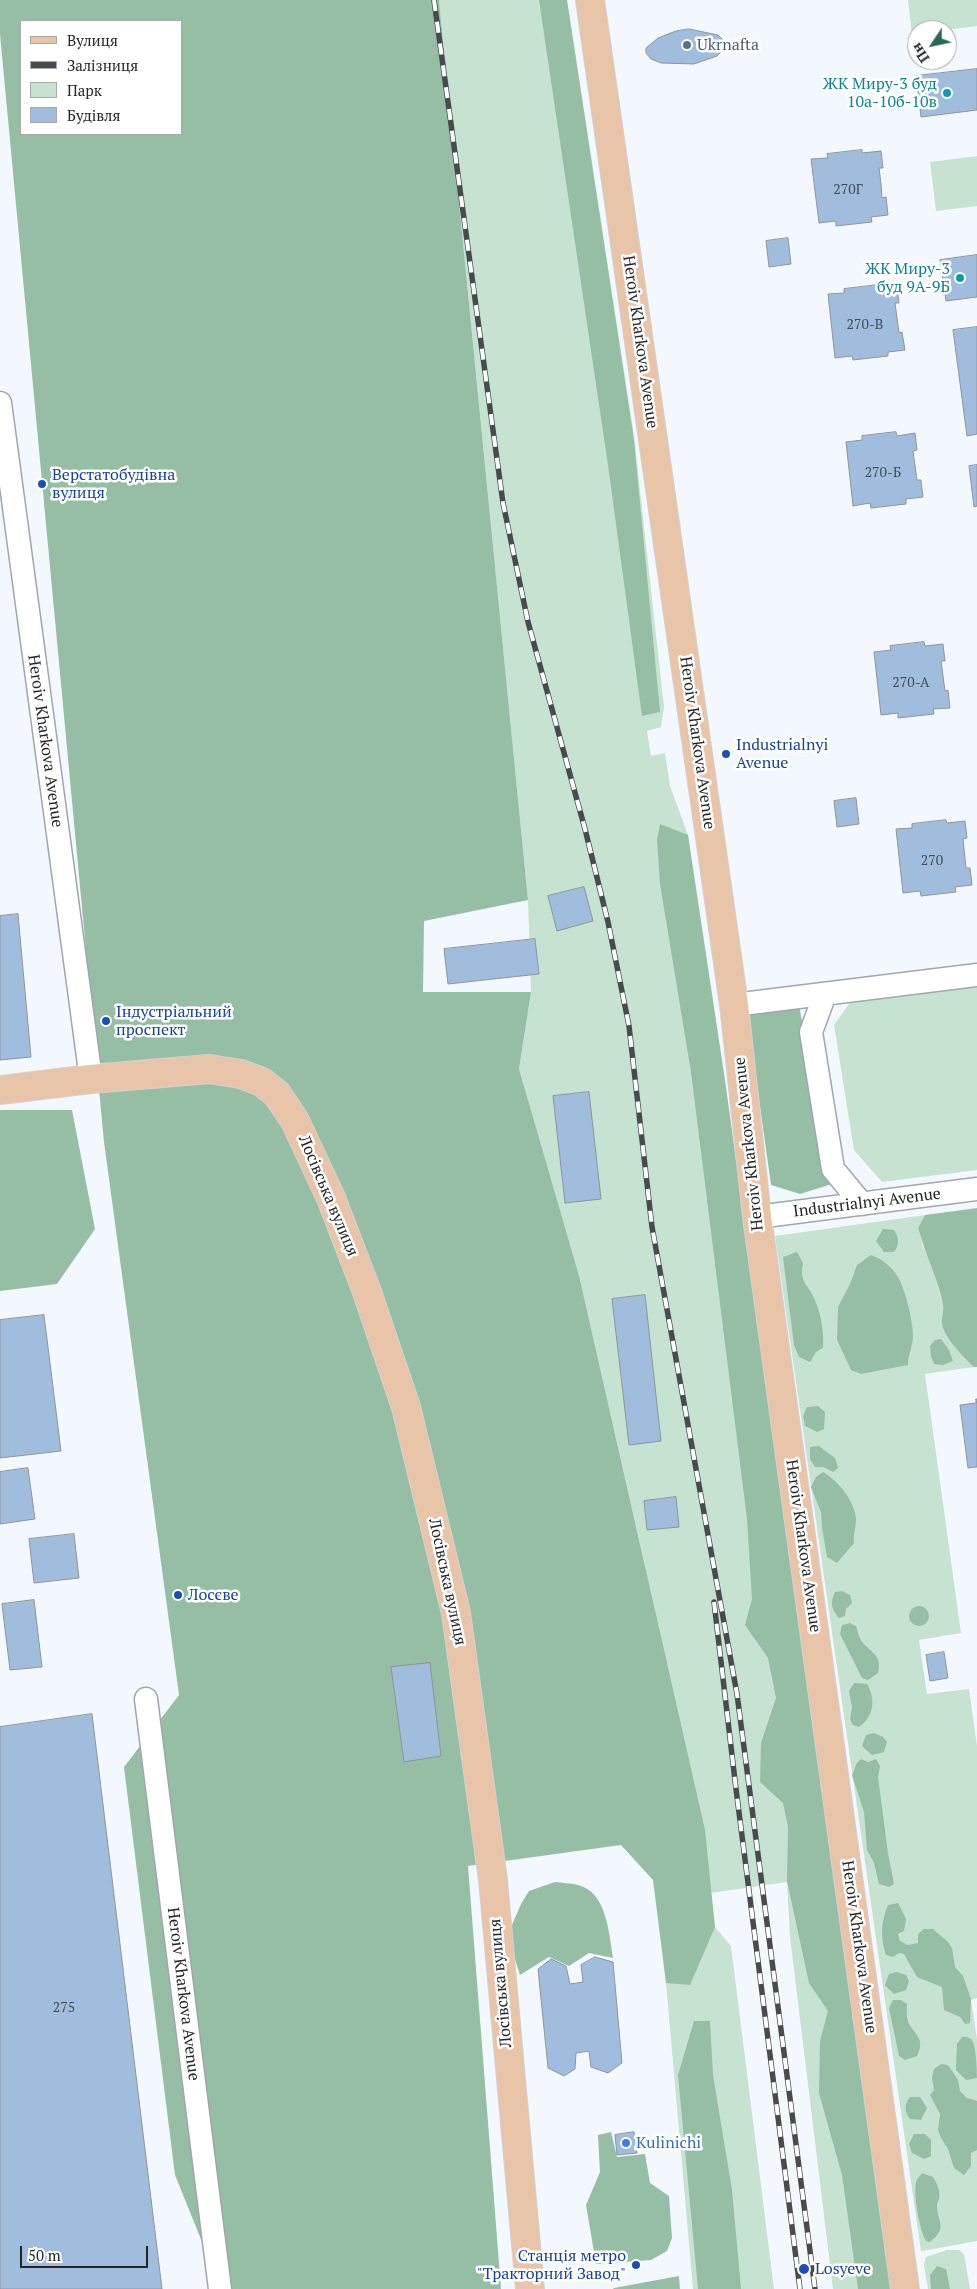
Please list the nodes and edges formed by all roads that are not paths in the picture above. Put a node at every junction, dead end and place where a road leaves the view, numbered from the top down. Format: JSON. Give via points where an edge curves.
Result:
{"nodes":[{"id":1,"x":590,"y":0,"type":"edge"},
{"id":2,"x":0,"y":403,"type":"edge"},
{"id":3,"x":977,"y":976,"type":"edge"},
{"id":4,"x":824,"y":994,"type":"junction"},
{"id":5,"x":734,"y":1005,"type":"junction"},
{"id":6,"x":91,"y":1079,"type":"junction"},
{"id":7,"x":0,"y":1090,"type":"edge"},
{"id":8,"x":977,"y":1189,"type":"edge"},
{"id":9,"x":862,"y":1204,"type":"junction"},
{"id":10,"x":757,"y":1217,"type":"junction"},
{"id":11,"x":146,"y":1699,"type":"dead end"},
{"id":12,"x":220,"y":2289,"type":"edge"},
{"id":13,"x":530,"y":2289,"type":"edge"},
{"id":14,"x":905,"y":2289,"type":"edge"}],
"edges":[{"from":1,"to":5,"type":"main road","name":"Heroiv Kharkova Avenue"},
{"from":2,"to":6,"type":"street","name":"Heroiv Kharkova Avenue"},
{"from":3,"to":4,"type":"street"},
{"from":4,"to":5,"type":"street"},
{"from":4,"to":9,"type":"street","via":[[811,1032],[833,1169]]},
{"from":5,"to":10,"type":"main road","name":"Heroiv Kharkova Avenue"},
{"from":6,"to":7,"type":"main road","name":"Лосівська вулиця"},
{"from":6,"to":13,"type":"main road","name":"Лосівська вулиця","via":[[209,1069],[241,1074],[270,1088],[295,1121],[331,1198],[367,1292],[406,1408],[456,1612],[493,1880]]},
{"from":8,"to":9,"type":"street","name":"Industrialnyi Avenue"},
{"from":9,"to":10,"type":"street","name":"Industrialnyi Avenue"},
{"from":10,"to":14,"type":"main road","name":"Heroiv Kharkova Avenue"},
{"from":11,"to":12,"type":"street","name":"Heroiv Kharkova Avenue"}]}
